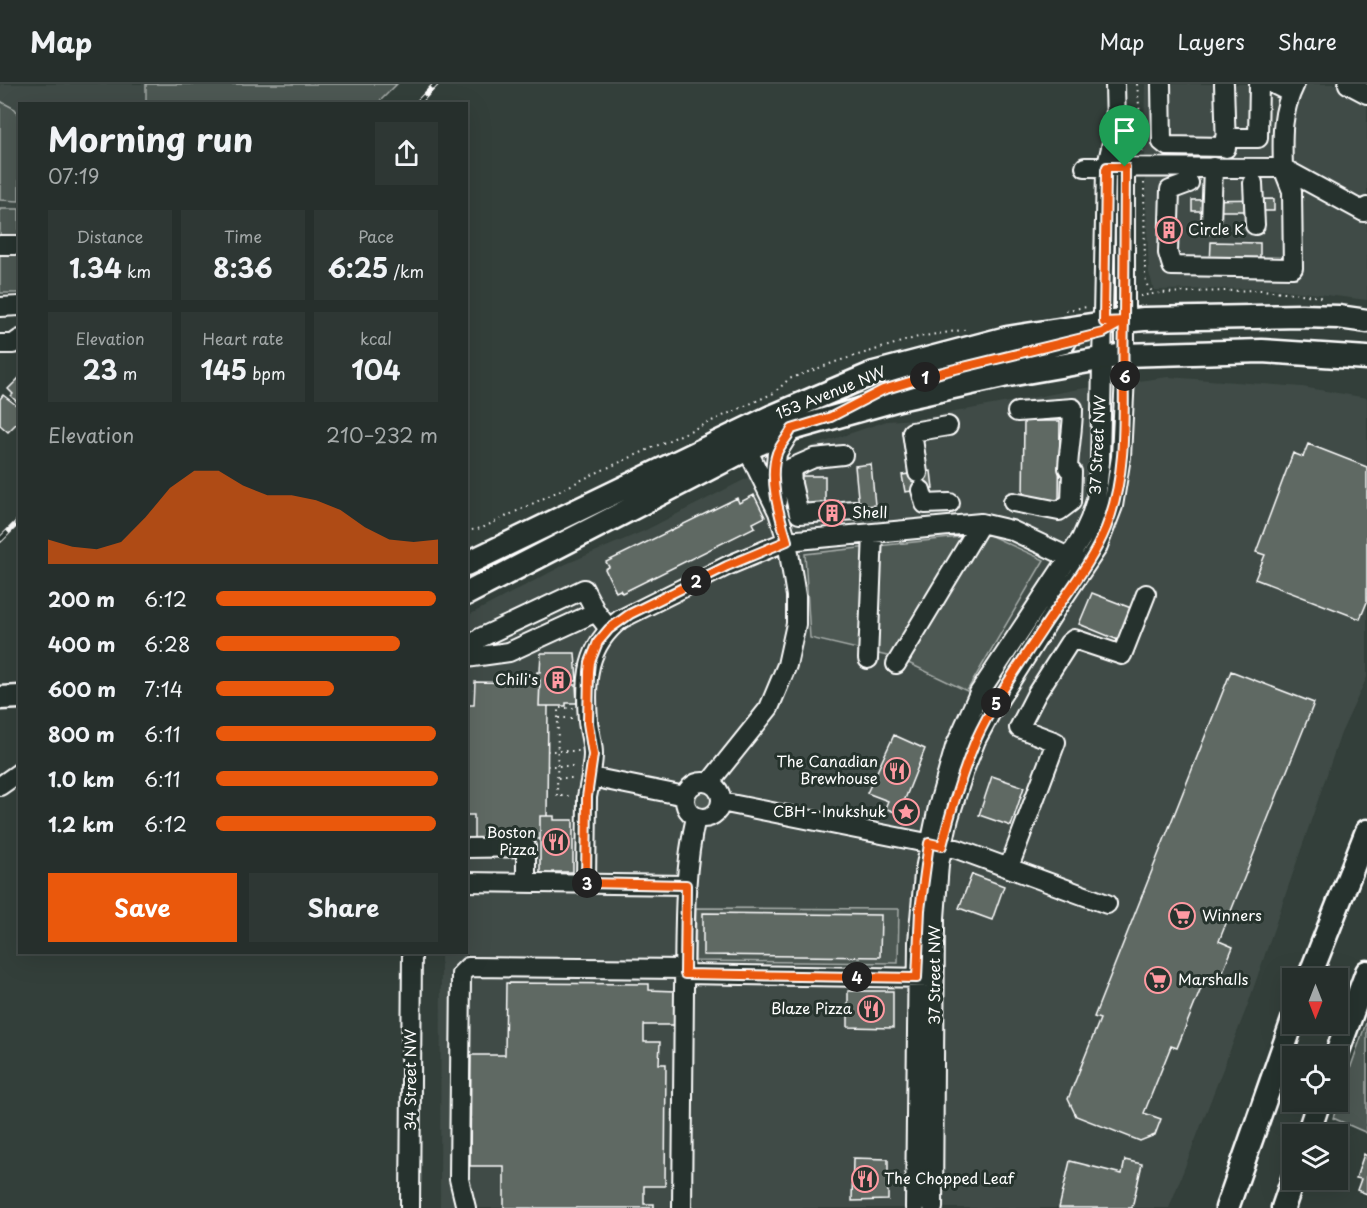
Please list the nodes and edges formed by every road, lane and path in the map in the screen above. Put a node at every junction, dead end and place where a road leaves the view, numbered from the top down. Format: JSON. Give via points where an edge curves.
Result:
{"nodes":[{"id":1,"x":1115,"y":84,"type":"edge"},
{"id":2,"x":1137,"y":84,"type":"edge"},
{"id":3,"x":1161,"y":84,"type":"edge"},
{"id":4,"x":1224,"y":84,"type":"edge"},
{"id":5,"x":1259,"y":84,"type":"edge"},
{"id":6,"x":1273,"y":84,"type":"edge"},
{"id":7,"x":1348,"y":84,"type":"edge"},
{"id":8,"x":1293,"y":89,"type":"edge"},
{"id":9,"x":1367,"y":94,"type":"edge"},
{"id":10,"x":1225,"y":142,"type":"junction"},
{"id":11,"x":1141,"y":152,"type":"dead end"},
{"id":12,"x":1085,"y":167,"type":"dead end"},
{"id":13,"x":1116,"y":167,"type":"junction"},
{"id":14,"x":1220,"y":167,"type":"junction"},
{"id":15,"x":1282,"y":168,"type":"junction"},
{"id":16,"x":1142,"y":181,"type":"dead end"},
{"id":17,"x":1189,"y":183,"type":"dead end"},
{"id":18,"x":1253,"y":183,"type":"dead end"},
{"id":19,"x":1367,"y":207,"type":"edge"},
{"id":20,"x":1211,"y":224,"type":"dead end"},
{"id":21,"x":1255,"y":225,"type":"dead end"},
{"id":22,"x":0,"y":245,"type":"edge"},
{"id":23,"x":18,"y":245,"type":"edge"},
{"id":24,"x":1154,"y":294,"type":"junction"},
{"id":25,"x":1143,"y":295,"type":"dead end"},
{"id":26,"x":1325,"y":298,"type":"dead end"},
{"id":27,"x":18,"y":306,"type":"edge"},
{"id":28,"x":0,"y":307,"type":"edge"},
{"id":29,"x":1367,"y":321,"type":"edge"},
{"id":30,"x":1113,"y":338,"type":"junction"},
{"id":31,"x":18,"y":340,"type":"edge"},
{"id":32,"x":0,"y":344,"type":"edge"},
{"id":33,"x":1367,"y":357,"type":"edge"},
{"id":34,"x":785,"y":410,"type":"junction"},
{"id":35,"x":1017,"y":412,"type":"dead end"},
{"id":36,"x":948,"y":426,"type":"dead end"},
{"id":37,"x":747,"y":449,"type":"junction"},
{"id":38,"x":843,"y":455,"type":"dead end"},
{"id":39,"x":1013,"y":502,"type":"dead end"},
{"id":40,"x":950,"y":503,"type":"dead end"},
{"id":41,"x":855,"y":510,"type":"dead end"},
{"id":42,"x":778,"y":512,"type":"junction"},
{"id":43,"x":981,"y":523,"type":"junction"},
{"id":44,"x":468,"y":531,"type":"edge"},
{"id":45,"x":873,"y":533,"type":"junction"},
{"id":46,"x":787,"y":541,"type":"junction"},
{"id":47,"x":500,"y":548,"type":"junction"},
{"id":48,"x":468,"y":550,"type":"edge"},
{"id":49,"x":1078,"y":562,"type":"junction"},
{"id":50,"x":468,"y":563,"type":"edge"},
{"id":51,"x":468,"y":593,"type":"edge"},
{"id":52,"x":1146,"y":594,"type":"dead end"},
{"id":53,"x":596,"y":612,"type":"junction"},
{"id":54,"x":609,"y":629,"type":"junction"},
{"id":55,"x":468,"y":649,"type":"edge"},
{"id":56,"x":468,"y":658,"type":"edge"},
{"id":57,"x":868,"y":659,"type":"dead end"},
{"id":58,"x":896,"y":664,"type":"dead end"},
{"id":59,"x":18,"y":696,"type":"edge"},
{"id":60,"x":0,"y":698,"type":"edge"},
{"id":61,"x":580,"y":708,"type":"dead end"},
{"id":62,"x":0,"y":712,"type":"edge"},
{"id":63,"x":18,"y":713,"type":"edge"},
{"id":64,"x":558,"y":718,"type":"junction"},
{"id":65,"x":576,"y":718,"type":"dead end"},
{"id":66,"x":548,"y":751,"type":"dead end"},
{"id":67,"x":557,"y":751,"type":"junction"},
{"id":68,"x":579,"y":751,"type":"dead end"},
{"id":69,"x":547,"y":766,"type":"dead end"},
{"id":70,"x":557,"y":766,"type":"junction"},
{"id":71,"x":18,"y":773,"type":"edge"},
{"id":72,"x":583,"y":774,"type":"junction"},
{"id":73,"x":557,"y":778,"type":"junction"},
{"id":74,"x":710,"y":783,"type":"junction"},
{"id":75,"x":0,"y":786,"type":"edge"},
{"id":76,"x":579,"y":796,"type":"dead end"},
{"id":77,"x":686,"y":796,"type":"junction"},
{"id":78,"x":721,"y":802,"type":"junction"},
{"id":79,"x":696,"y":817,"type":"junction"},
{"id":80,"x":1367,"y":831,"type":"edge"},
{"id":81,"x":936,"y":845,"type":"junction"},
{"id":82,"x":468,"y":849,"type":"edge"},
{"id":83,"x":1009,"y":867,"type":"junction"},
{"id":84,"x":468,"y":882,"type":"edge"},
{"id":85,"x":526,"y":882,"type":"junction"},
{"id":86,"x":586,"y":883,"type":"junction"},
{"id":87,"x":686,"y":885,"type":"junction"},
{"id":88,"x":1107,"y":904,"type":"dead end"},
{"id":89,"x":412,"y":954,"type":"edge"},
{"id":90,"x":1313,"y":968,"type":"edge"},
{"id":91,"x":685,"y":972,"type":"junction"},
{"id":92,"x":1367,"y":972,"type":"edge"},
{"id":93,"x":926,"y":978,"type":"junction"},
{"id":94,"x":1288,"y":1034,"type":"edge"},
{"id":95,"x":1340,"y":1046,"type":"edge"},
{"id":96,"x":1289,"y":1190,"type":"edge"},
{"id":97,"x":410,"y":1208,"type":"edge"},
{"id":98,"x":466,"y":1208,"type":"edge"},
{"id":99,"x":682,"y":1208,"type":"edge"},
{"id":100,"x":915,"y":1208,"type":"edge"},
{"id":101,"x":933,"y":1208,"type":"edge"},
{"id":102,"x":1227,"y":1208,"type":"edge"},
{"id":103,"x":1283,"y":1208,"type":"edge"}],
"edges":[{"from":1,"to":13,"type":"street","name":"37 Street NW"},
{"from":2,"to":11,"type":"path"},
{"from":3,"to":10,"type":"street","via":[[1162,142],[1167,146]]},
{"from":4,"to":10,"type":"street"},
{"from":5,"to":10,"type":"street","via":[[1258,138]]},
{"from":6,"to":8,"type":"street"},
{"from":7,"to":9,"type":"street"},
{"from":8,"to":15,"type":"street","via":[[1281,127]]},
{"from":10,"to":14,"type":"street"},
{"from":12,"to":13,"type":"street"},
{"from":13,"to":14,"type":"street"},
{"from":13,"to":30,"type":"street","name":"37 Street NW"},
{"from":14,"to":15,"type":"street"},
{"from":14,"to":20,"type":"street"},
{"from":15,"to":17,"type":"street","via":[[1292,191],[1293,268],[1172,266],[1168,253],[1170,190]]},
{"from":15,"to":19,"type":"street","via":[[1364,212]]},
{"from":16,"to":24,"type":"path","via":[[1145,277]]},
{"from":18,"to":21,"type":"street"},
{"from":22,"to":23,"type":"street"},
{"from":24,"to":25,"type":"path"},
{"from":24,"to":26,"type":"path","via":[[1260,290]]},
{"from":27,"to":28,"type":"street"},
{"from":29,"to":30,"type":"main road","name":"153 Avenue NW","via":[[1278,317]]},
{"from":30,"to":33,"type":"main road","name":"153 Avenue NW"},
{"from":30,"to":34,"type":"main road","name":"153 Avenue NW","via":[[1004,376],[831,417]]},
{"from":30,"to":34,"type":"main road","name":"153 Avenue NW","via":[[1007,338],[874,373]]},
{"from":30,"to":49,"type":"street","name":"37 Street NW","via":[[1099,482]]},
{"from":31,"to":32,"type":"street"},
{"from":34,"to":37,"type":"main road","name":"153 Avenue NW"},
{"from":34,"to":42,"type":"street","via":[[774,474]]},
{"from":34,"to":44,"type":"path","via":[[596,473],[482,528]]},
{"from":34,"to":47,"type":"main road","name":"153 Avenue NW"},
{"from":35,"to":39,"type":"street","via":[[1073,408],[1068,468],[1072,472],[1071,502],[1059,511]]},
{"from":36,"to":40,"type":"street","via":[[912,432],[925,504]]},
{"from":37,"to":42,"type":"street"},
{"from":37,"to":51,"type":"main road","name":"153 Avenue NW"},
{"from":38,"to":41,"type":"street","via":[[814,458],[790,468],[792,483],[800,514]]},
{"from":42,"to":46,"type":"street"},
{"from":43,"to":45,"type":"street"},
{"from":43,"to":49,"type":"street","via":[[1011,530]]},
{"from":43,"to":58,"type":"street"},
{"from":45,"to":46,"type":"street"},
{"from":45,"to":57,"type":"street"},
{"from":46,"to":54,"type":"street","via":[[689,584]]},
{"from":46,"to":74,"type":"street","via":[[796,613],[787,665],[769,708]]},
{"from":47,"to":48,"type":"main road"},
{"from":47,"to":50,"type":"main road","name":"153 Avenue NW"},
{"from":49,"to":81,"type":"street","name":"37 Street NW","via":[[976,740]]},
{"from":52,"to":83,"type":"street","via":[[1122,655],[1074,639],[1037,693],[1019,728],[1056,742]]},
{"from":53,"to":54,"type":"street"},
{"from":53,"to":55,"type":"street","via":[[585,589],[480,638]]},
{"from":53,"to":56,"type":"street","via":[[509,652]]},
{"from":54,"to":72,"type":"street","via":[[598,642],[590,662],[588,723],[593,755]]},
{"from":59,"to":60,"type":"main road"},
{"from":61,"to":64,"type":"path","via":[[560,707]]},
{"from":62,"to":63,"type":"main road"},
{"from":64,"to":65,"type":"path"},
{"from":64,"to":67,"type":"path"},
{"from":66,"to":67,"type":"path"},
{"from":67,"to":68,"type":"path"},
{"from":67,"to":70,"type":"path"},
{"from":69,"to":70,"type":"path"},
{"from":70,"to":72,"type":"path"},
{"from":70,"to":73,"type":"path"},
{"from":71,"to":75,"type":"street"},
{"from":72,"to":73,"type":"path"},
{"from":72,"to":77,"type":"street"},
{"from":72,"to":86,"type":"street","via":[[587,797]]},
{"from":73,"to":76,"type":"path","via":[[557,796]]},
{"from":74,"to":77,"type":"street","via":[[692,786]]},
{"from":74,"to":78,"type":"street","via":[[720,792]]},
{"from":77,"to":79,"type":"street","via":[[687,808]]},
{"from":78,"to":79,"type":"street","via":[[715,813]]},
{"from":78,"to":81,"type":"street"},
{"from":79,"to":87,"type":"street"},
{"from":80,"to":90,"type":"main road"},
{"from":81,"to":83,"type":"street"},
{"from":81,"to":93,"type":"street","name":"37 Street NW","via":[[939,864],[935,918]]},
{"from":82,"to":85,"type":"street","via":[[526,847]]},
{"from":83,"to":88,"type":"street"},
{"from":84,"to":85,"type":"street"},
{"from":85,"to":86,"type":"street"},
{"from":86,"to":87,"type":"street"},
{"from":87,"to":91,"type":"street"},
{"from":89,"to":97,"type":"street","name":"34 Street NW"},
{"from":91,"to":93,"type":"street"},
{"from":91,"to":98,"type":"street","via":[[468,967],[461,974],[459,1179]]},
{"from":91,"to":99,"type":"street"},
{"from":92,"to":95,"type":"main road"},
{"from":93,"to":100,"type":"street","name":"37 Street NW"},
{"from":93,"to":101,"type":"street","name":"37 Street NW"},
{"from":94,"to":102,"type":"main road"},
{"from":96,"to":103,"type":"main road"}]}
